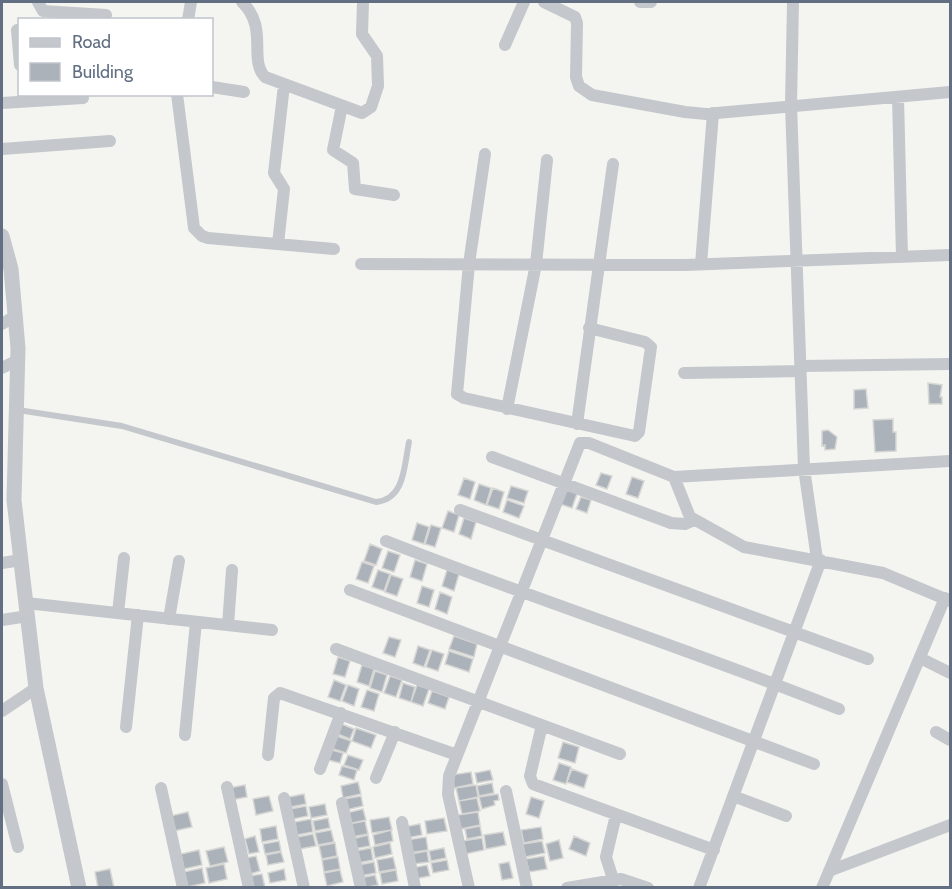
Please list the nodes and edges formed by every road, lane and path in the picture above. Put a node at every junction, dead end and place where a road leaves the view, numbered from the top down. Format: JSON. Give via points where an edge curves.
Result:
{"nodes":[{"id":1,"x":38,"y":2,"type":"edge"},
{"id":2,"x":191,"y":2,"type":"edge"},
{"id":3,"x":242,"y":2,"type":"edge"},
{"id":4,"x":363,"y":2,"type":"edge"},
{"id":5,"x":524,"y":2,"type":"edge"},
{"id":6,"x":544,"y":2,"type":"edge"},
{"id":7,"x":640,"y":2,"type":"edge"},
{"id":8,"x":651,"y":2,"type":"edge"},
{"id":9,"x":793,"y":2,"type":"edge"},
{"id":10,"x":106,"y":15,"type":"dead end"},
{"id":11,"x":188,"y":18,"type":"edge"},
{"id":12,"x":17,"y":30,"type":"dead end"},
{"id":13,"x":18,"y":42,"type":"edge"},
{"id":14,"x":505,"y":45,"type":"dead end"},
{"id":15,"x":284,"y":85,"type":"junction"},
{"id":16,"x":213,"y":87,"type":"edge"},
{"id":17,"x":244,"y":92,"type":"dead end"},
{"id":18,"x":951,"y":92,"type":"edge"},
{"id":19,"x":177,"y":96,"type":"edge"},
{"id":20,"x":898,"y":96,"type":"junction"},
{"id":21,"x":22,"y":98,"type":"edge"},
{"id":22,"x":83,"y":98,"type":"dead end"},
{"id":23,"x":2,"y":103,"type":"edge"},
{"id":24,"x":791,"y":105,"type":"junction"},
{"id":25,"x":342,"y":106,"type":"junction"},
{"id":26,"x":713,"y":113,"type":"junction"},
{"id":27,"x":110,"y":141,"type":"dead end"},
{"id":28,"x":2,"y":149,"type":"edge"},
{"id":29,"x":485,"y":154,"type":"dead end"},
{"id":30,"x":547,"y":159,"type":"dead end"},
{"id":31,"x":613,"y":164,"type":"dead end"},
{"id":32,"x":394,"y":195,"type":"dead end"},
{"id":33,"x":2,"y":236,"type":"edge"},
{"id":34,"x":278,"y":244,"type":"junction"},
{"id":35,"x":333,"y":249,"type":"dead end"},
{"id":36,"x":951,"y":255,"type":"edge"},
{"id":37,"x":902,"y":257,"type":"junction"},
{"id":38,"x":798,"y":261,"type":"junction"},
{"id":39,"x":362,"y":264,"type":"dead end"},
{"id":40,"x":469,"y":264,"type":"junction"},
{"id":41,"x":536,"y":264,"type":"junction"},
{"id":42,"x":598,"y":264,"type":"junction"},
{"id":43,"x":701,"y":264,"type":"junction"},
{"id":44,"x":15,"y":316,"type":"junction"},
{"id":45,"x":2,"y":324,"type":"edge"},
{"id":46,"x":589,"y":328,"type":"junction"},
{"id":47,"x":18,"y":360,"type":"junction"},
{"id":48,"x":951,"y":364,"type":"edge"},
{"id":49,"x":2,"y":368,"type":"edge"},
{"id":50,"x":801,"y":368,"type":"junction"},
{"id":51,"x":684,"y":373,"type":"dead end"},
{"id":52,"x":507,"y":409,"type":"junction"},
{"id":53,"x":17,"y":410,"type":"junction"},
{"id":54,"x":577,"y":424,"type":"junction"},
{"id":55,"x":409,"y":442,"type":"dead end"},
{"id":56,"x":492,"y":457,"type":"dead end"},
{"id":57,"x":951,"y":461,"type":"edge"},
{"id":58,"x":804,"y":468,"type":"junction"},
{"id":59,"x":674,"y":477,"type":"junction"},
{"id":60,"x":563,"y":483,"type":"junction"},
{"id":61,"x":460,"y":510,"type":"dead end"},
{"id":62,"x":694,"y":520,"type":"junction"},
{"id":63,"x":541,"y":539,"type":"junction"},
{"id":64,"x":386,"y":541,"type":"dead end"},
{"id":65,"x":123,"y":558,"type":"dead end"},
{"id":66,"x":819,"y":559,"type":"junction"},
{"id":67,"x":21,"y":560,"type":"junction"},
{"id":68,"x":179,"y":561,"type":"dead end"},
{"id":69,"x":2,"y":563,"type":"edge"},
{"id":70,"x":232,"y":570,"type":"dead end"},
{"id":71,"x":350,"y":590,"type":"dead end"},
{"id":72,"x":520,"y":594,"type":"junction"},
{"id":73,"x":948,"y":599,"type":"edge"},
{"id":74,"x":27,"y":609,"type":"junction"},
{"id":75,"x":118,"y":613,"type":"junction"},
{"id":76,"x":138,"y":615,"type":"junction"},
{"id":77,"x":169,"y":619,"type":"junction"},
{"id":78,"x":2,"y":620,"type":"edge"},
{"id":79,"x":195,"y":622,"type":"junction"},
{"id":80,"x":228,"y":625,"type":"junction"},
{"id":81,"x":272,"y":630,"type":"dead end"},
{"id":82,"x":794,"y":631,"type":"junction"},
{"id":83,"x":499,"y":648,"type":"junction"},
{"id":84,"x":336,"y":649,"type":"dead end"},
{"id":85,"x":920,"y":658,"type":"junction"},
{"id":86,"x":868,"y":659,"type":"dead end"},
{"id":87,"x":951,"y":673,"type":"edge"},
{"id":88,"x":775,"y":684,"type":"junction"},
{"id":89,"x":36,"y":688,"type":"junction"},
{"id":90,"x":478,"y":701,"type":"junction"},
{"id":91,"x":838,"y":709,"type":"dead end"},
{"id":92,"x":2,"y":711,"type":"edge"},
{"id":93,"x":341,"y":713,"type":"junction"},
{"id":94,"x":542,"y":725,"type":"junction"},
{"id":95,"x":126,"y":727,"type":"dead end"},
{"id":96,"x":394,"y":732,"type":"junction"},
{"id":97,"x":936,"y":732,"type":"dead end"},
{"id":98,"x":185,"y":735,"type":"dead end"},
{"id":99,"x":754,"y":740,"type":"junction"},
{"id":100,"x":951,"y":740,"type":"edge"},
{"id":101,"x":620,"y":754,"type":"dead end"},
{"id":102,"x":268,"y":755,"type":"dead end"},
{"id":103,"x":457,"y":755,"type":"junction"},
{"id":104,"x":814,"y":764,"type":"dead end"},
{"id":105,"x":320,"y":769,"type":"dead end"},
{"id":106,"x":376,"y":778,"type":"dead end"},
{"id":107,"x":2,"y":784,"type":"edge"},
{"id":108,"x":227,"y":787,"type":"dead end"},
{"id":109,"x":161,"y":788,"type":"dead end"},
{"id":110,"x":506,"y":791,"type":"dead end"},
{"id":111,"x":734,"y":796,"type":"junction"},
{"id":112,"x":284,"y":798,"type":"dead end"},
{"id":113,"x":342,"y":803,"type":"dead end"},
{"id":114,"x":616,"y":815,"type":"junction"},
{"id":115,"x":786,"y":816,"type":"dead end"},
{"id":116,"x":402,"y":822,"type":"dead end"},
{"id":117,"x":951,"y":825,"type":"edge"},
{"id":118,"x":18,"y":847,"type":"dead end"},
{"id":119,"x":714,"y":850,"type":"junction"},
{"id":120,"x":829,"y":871,"type":"junction"},
{"id":121,"x":613,"y":879,"type":"junction"},
{"id":122,"x":79,"y":888,"type":"edge"},
{"id":123,"x":183,"y":888,"type":"edge"},
{"id":124,"x":249,"y":888,"type":"edge"},
{"id":125,"x":304,"y":888,"type":"edge"},
{"id":126,"x":361,"y":888,"type":"edge"},
{"id":127,"x":415,"y":888,"type":"edge"},
{"id":128,"x":470,"y":888,"type":"edge"},
{"id":129,"x":527,"y":888,"type":"edge"},
{"id":130,"x":567,"y":888,"type":"edge"},
{"id":131,"x":648,"y":888,"type":"edge"},
{"id":132,"x":699,"y":888,"type":"edge"},
{"id":133,"x":822,"y":888,"type":"edge"}],
"edges":[{"from":1,"to":10,"type":"street","via":[[43,11]]},
{"from":2,"to":11,"type":"street"},
{"from":3,"to":15,"type":"street","via":[[254,15],[261,73]]},
{"from":4,"to":25,"type":"street","via":[[362,34],[377,56],[378,86],[366,113]]},
{"from":5,"to":14,"type":"street"},
{"from":6,"to":26,"type":"street","via":[[575,17],[578,23],[576,77],[584,91],[685,112]]},
{"from":7,"to":8,"type":"street"},
{"from":9,"to":24,"type":"street"},
{"from":12,"to":13,"type":"street"},
{"from":15,"to":25,"type":"street"},
{"from":15,"to":34,"type":"street","via":[[274,173],[284,189]]},
{"from":16,"to":17,"type":"street"},
{"from":18,"to":20,"type":"street"},
{"from":19,"to":34,"type":"street","via":[[194,228],[208,238]]},
{"from":20,"to":24,"type":"street"},
{"from":20,"to":37,"type":"street"},
{"from":21,"to":22,"type":"street"},
{"from":21,"to":23,"type":"street"},
{"from":24,"to":26,"type":"street"},
{"from":24,"to":38,"type":"street"},
{"from":25,"to":32,"type":"street","via":[[333,150],[353,163],[355,189]]},
{"from":26,"to":43,"type":"street"},
{"from":27,"to":28,"type":"street"},
{"from":29,"to":40,"type":"street"},
{"from":30,"to":41,"type":"street"},
{"from":31,"to":42,"type":"street"},
{"from":33,"to":44,"type":"street"},
{"from":34,"to":35,"type":"street"},
{"from":36,"to":37,"type":"street"},
{"from":37,"to":38,"type":"street"},
{"from":38,"to":43,"type":"street"},
{"from":38,"to":50,"type":"street"},
{"from":39,"to":40,"type":"street"},
{"from":40,"to":41,"type":"street"},
{"from":40,"to":52,"type":"street","via":[[457,394]]},
{"from":41,"to":42,"type":"street"},
{"from":41,"to":52,"type":"street"},
{"from":42,"to":43,"type":"street"},
{"from":42,"to":46,"type":"street"},
{"from":44,"to":45,"type":"street"},
{"from":44,"to":47,"type":"street"},
{"from":46,"to":54,"type":"street"},
{"from":46,"to":54,"type":"street","via":[[645,342],[652,350],[638,434]]},
{"from":47,"to":49,"type":"street"},
{"from":47,"to":53,"type":"street"},
{"from":48,"to":50,"type":"street"},
{"from":50,"to":51,"type":"street"},
{"from":50,"to":58,"type":"street"},
{"from":52,"to":54,"type":"street"},
{"from":53,"to":55,"type":"lane","via":[[122,426],[376,502],[387,501],[400,486]]},
{"from":53,"to":67,"type":"street","via":[[14,501]]},
{"from":56,"to":60,"type":"street"},
{"from":57,"to":58,"type":"street"},
{"from":58,"to":59,"type":"street"},
{"from":58,"to":66,"type":"street"},
{"from":59,"to":60,"type":"street","via":[[584,442],[578,445]]},
{"from":59,"to":62,"type":"street"},
{"from":60,"to":62,"type":"street","via":[[671,523]]},
{"from":60,"to":63,"type":"street"},
{"from":61,"to":63,"type":"street"},
{"from":62,"to":66,"type":"street","via":[[744,547]]},
{"from":63,"to":72,"type":"street"},
{"from":63,"to":82,"type":"street"},
{"from":64,"to":72,"type":"street"},
{"from":65,"to":75,"type":"street"},
{"from":66,"to":73,"type":"street","via":[[883,573]]},
{"from":66,"to":82,"type":"street"},
{"from":67,"to":69,"type":"street"},
{"from":67,"to":74,"type":"street"},
{"from":68,"to":77,"type":"street"},
{"from":70,"to":80,"type":"street"},
{"from":71,"to":83,"type":"street"},
{"from":72,"to":83,"type":"street"},
{"from":72,"to":88,"type":"street"},
{"from":73,"to":85,"type":"street"},
{"from":74,"to":75,"type":"street"},
{"from":74,"to":78,"type":"street"},
{"from":74,"to":89,"type":"street"},
{"from":75,"to":76,"type":"street"},
{"from":76,"to":77,"type":"street"},
{"from":76,"to":95,"type":"street"},
{"from":77,"to":79,"type":"street"},
{"from":79,"to":80,"type":"street"},
{"from":79,"to":98,"type":"street"},
{"from":80,"to":81,"type":"street"},
{"from":82,"to":86,"type":"street"},
{"from":82,"to":88,"type":"street"},
{"from":83,"to":90,"type":"street"},
{"from":83,"to":99,"type":"street"},
{"from":84,"to":90,"type":"street"},
{"from":85,"to":87,"type":"street"},
{"from":85,"to":120,"type":"street"},
{"from":88,"to":91,"type":"street"},
{"from":88,"to":99,"type":"street"},
{"from":89,"to":92,"type":"street"},
{"from":89,"to":122,"type":"street"},
{"from":90,"to":94,"type":"street"},
{"from":90,"to":103,"type":"street"},
{"from":93,"to":96,"type":"street"},
{"from":93,"to":102,"type":"street","via":[[285,693],[276,695]]},
{"from":93,"to":105,"type":"street"},
{"from":94,"to":101,"type":"street"},
{"from":94,"to":114,"type":"street","via":[[530,776],[533,784]]},
{"from":96,"to":103,"type":"street"},
{"from":96,"to":106,"type":"street"},
{"from":97,"to":100,"type":"street"},
{"from":99,"to":104,"type":"street"},
{"from":99,"to":111,"type":"street"},
{"from":103,"to":128,"type":"street","via":[[449,776],[448,794]]},
{"from":107,"to":118,"type":"street"},
{"from":108,"to":124,"type":"street"},
{"from":109,"to":123,"type":"street"},
{"from":110,"to":129,"type":"street"},
{"from":111,"to":115,"type":"street"},
{"from":111,"to":119,"type":"street"},
{"from":112,"to":125,"type":"street"},
{"from":113,"to":126,"type":"street"},
{"from":114,"to":119,"type":"street"},
{"from":114,"to":121,"type":"street","via":[[606,857]]},
{"from":116,"to":127,"type":"street"},
{"from":117,"to":120,"type":"street"},
{"from":119,"to":132,"type":"street"},
{"from":120,"to":133,"type":"street"},
{"from":121,"to":130,"type":"street"},
{"from":121,"to":131,"type":"street"}]}
